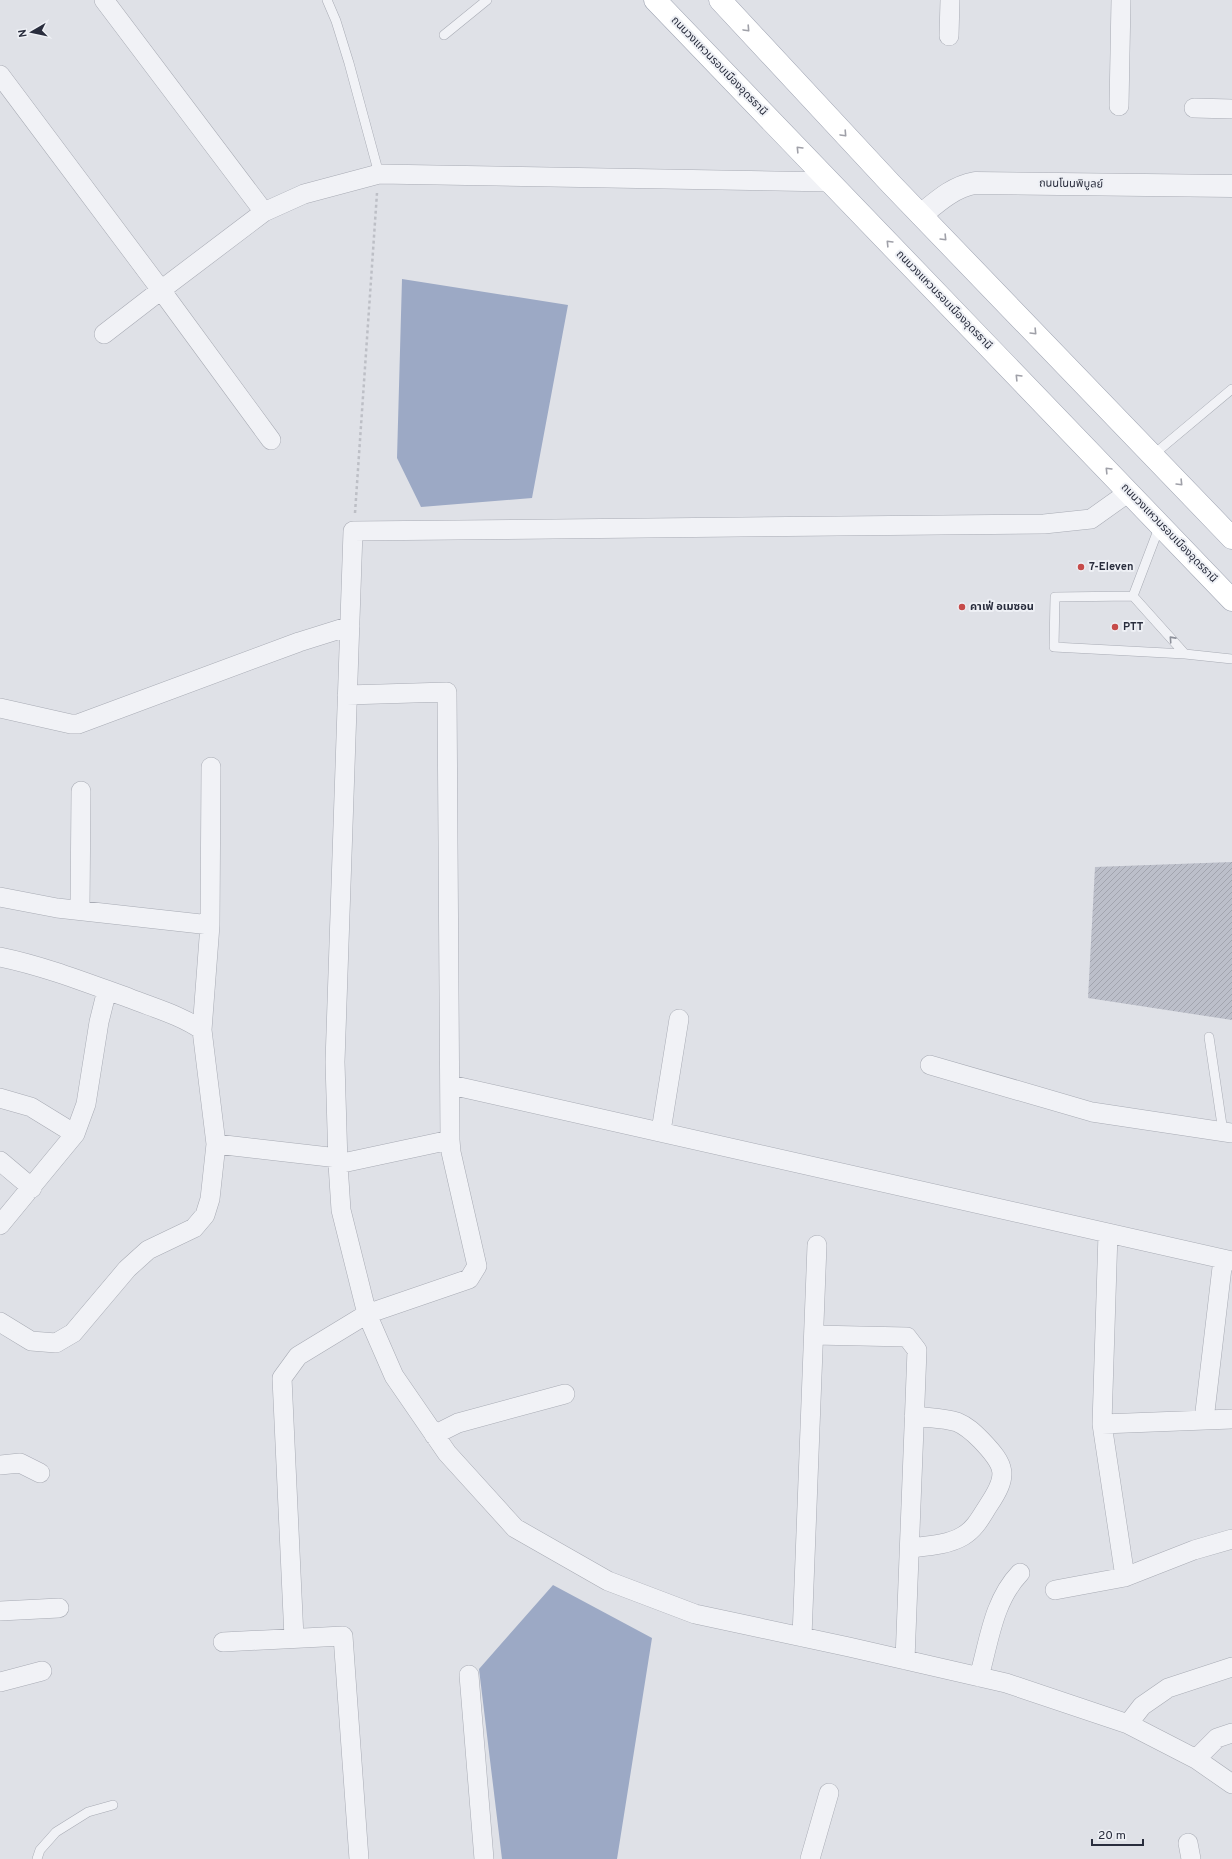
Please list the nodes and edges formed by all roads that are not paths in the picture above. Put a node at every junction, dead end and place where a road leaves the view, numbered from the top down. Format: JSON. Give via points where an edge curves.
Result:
{"nodes":[{"id":1,"x":104,"y":0,"type":"edge"},
{"id":2,"x":327,"y":0,"type":"edge"},
{"id":3,"x":487,"y":0,"type":"edge"},
{"id":4,"x":655,"y":0,"type":"edge"},
{"id":5,"x":720,"y":0,"type":"edge"},
{"id":6,"x":950,"y":0,"type":"edge"},
{"id":7,"x":1121,"y":0,"type":"edge"},
{"id":8,"x":444,"y":34,"type":"dead end"},
{"id":9,"x":949,"y":36,"type":"dead end"},
{"id":10,"x":0,"y":75,"type":"edge"},
{"id":11,"x":1119,"y":106,"type":"dead end"},
{"id":12,"x":1194,"y":108,"type":"dead end"},
{"id":13,"x":1232,"y":109,"type":"edge"},
{"id":14,"x":379,"y":174,"type":"junction"},
{"id":15,"x":831,"y":182,"type":"junction"},
{"id":16,"x":1232,"y":186,"type":"edge"},
{"id":17,"x":264,"y":212,"type":"junction"},
{"id":18,"x":921,"y":215,"type":"junction"},
{"id":19,"x":161,"y":290,"type":"junction"},
{"id":20,"x":104,"y":334,"type":"dead end"},
{"id":21,"x":1232,"y":389,"type":"edge"},
{"id":22,"x":271,"y":440,"type":"dead end"},
{"id":23,"x":1153,"y":455,"type":"junction"},
{"id":24,"x":1129,"y":492,"type":"junction"},
{"id":25,"x":1160,"y":524,"type":"junction"},
{"id":26,"x":1232,"y":538,"type":"edge"},
{"id":27,"x":1133,"y":596,"type":"junction"},
{"id":28,"x":1232,"y":600,"type":"edge"},
{"id":29,"x":343,"y":628,"type":"junction"},
{"id":30,"x":1186,"y":654,"type":"junction"},
{"id":31,"x":1232,"y":660,"type":"edge"},
{"id":32,"x":347,"y":695,"type":"junction"},
{"id":33,"x":0,"y":708,"type":"edge"},
{"id":34,"x":211,"y":767,"type":"dead end"},
{"id":35,"x":82,"y":791,"type":"dead end"},
{"id":36,"x":0,"y":897,"type":"edge"},
{"id":37,"x":80,"y":910,"type":"junction"},
{"id":38,"x":210,"y":925,"type":"junction"},
{"id":39,"x":0,"y":958,"type":"edge"},
{"id":40,"x":107,"y":990,"type":"junction"},
{"id":41,"x":679,"y":1019,"type":"dead end"},
{"id":42,"x":202,"y":1030,"type":"junction"},
{"id":43,"x":1209,"y":1037,"type":"dead end"},
{"id":44,"x":930,"y":1066,"type":"dead end"},
{"id":45,"x":451,"y":1085,"type":"junction"},
{"id":46,"x":0,"y":1098,"type":"edge"},
{"id":47,"x":661,"y":1131,"type":"junction"},
{"id":48,"x":1228,"y":1132,"type":"edge"},
{"id":49,"x":75,"y":1134,"type":"junction"},
{"id":50,"x":450,"y":1140,"type":"junction"},
{"id":51,"x":216,"y":1144,"type":"junction"},
{"id":52,"x":0,"y":1161,"type":"edge"},
{"id":53,"x":338,"y":1161,"type":"junction"},
{"id":54,"x":32,"y":1188,"type":"junction"},
{"id":55,"x":0,"y":1225,"type":"edge"},
{"id":56,"x":1108,"y":1233,"type":"junction"},
{"id":57,"x":817,"y":1245,"type":"dead end"},
{"id":58,"x":1228,"y":1260,"type":"edge"},
{"id":59,"x":367,"y":1314,"type":"junction"},
{"id":60,"x":0,"y":1322,"type":"edge"},
{"id":61,"x":814,"y":1335,"type":"junction"},
{"id":62,"x":565,"y":1394,"type":"dead end"},
{"id":63,"x":914,"y":1416,"type":"junction"},
{"id":64,"x":1232,"y":1419,"type":"edge"},
{"id":65,"x":1204,"y":1420,"type":"junction"},
{"id":66,"x":1102,"y":1424,"type":"junction"},
{"id":67,"x":434,"y":1435,"type":"junction"},
{"id":68,"x":0,"y":1465,"type":"edge"},
{"id":69,"x":40,"y":1474,"type":"dead end"},
{"id":70,"x":1232,"y":1539,"type":"edge"},
{"id":71,"x":910,"y":1548,"type":"junction"},
{"id":72,"x":1020,"y":1573,"type":"dead end"},
{"id":73,"x":1124,"y":1577,"type":"junction"},
{"id":74,"x":1055,"y":1590,"type":"dead end"},
{"id":75,"x":59,"y":1608,"type":"dead end"},
{"id":76,"x":0,"y":1611,"type":"edge"},
{"id":77,"x":802,"y":1637,"type":"junction"},
{"id":78,"x":294,"y":1638,"type":"junction"},
{"id":79,"x":223,"y":1642,"type":"dead end"},
{"id":80,"x":905,"y":1660,"type":"junction"},
{"id":81,"x":1232,"y":1667,"type":"edge"},
{"id":82,"x":42,"y":1671,"type":"dead end"},
{"id":83,"x":469,"y":1675,"type":"dead end"},
{"id":84,"x":978,"y":1677,"type":"junction"},
{"id":85,"x":0,"y":1682,"type":"edge"},
{"id":86,"x":1128,"y":1724,"type":"junction"},
{"id":87,"x":1232,"y":1733,"type":"edge"},
{"id":88,"x":1196,"y":1759,"type":"junction"},
{"id":89,"x":1232,"y":1784,"type":"edge"},
{"id":90,"x":829,"y":1793,"type":"dead end"},
{"id":91,"x":113,"y":1805,"type":"dead end"},
{"id":92,"x":37,"y":1859,"type":"edge"},
{"id":93,"x":359,"y":1859,"type":"edge"},
{"id":94,"x":484,"y":1859,"type":"edge"},
{"id":95,"x":810,"y":1859,"type":"edge"}],
"edges":[{"from":1,"to":17,"type":"street"},
{"from":2,"to":14,"type":"lane","via":[[349,63]]},
{"from":3,"to":8,"type":"lane"},
{"from":15,"to":4,"type":"main road","name":"ถนนวงแหวนรอบเมืองอุดรธานี","one_way":true},
{"from":5,"to":18,"type":"main road","one_way":true},
{"from":6,"to":9,"type":"street"},
{"from":7,"to":11,"type":"street"},
{"from":10,"to":19,"type":"street"},
{"from":12,"to":13,"type":"street"},
{"from":14,"to":15,"type":"street"},
{"from":14,"to":17,"type":"street","via":[[304,194]]},
{"from":24,"to":15,"type":"main road","name":"ถนนวงแหวนรอบเมืองอุดรธานี","one_way":true},
{"from":16,"to":18,"type":"street","name":"ถนนโนนพิบูลย์","via":[[975,182],[951,191]]},
{"from":17,"to":19,"type":"street"},
{"from":18,"to":23,"type":"main road","one_way":true},
{"from":19,"to":20,"type":"street"},
{"from":19,"to":22,"type":"street"},
{"from":21,"to":23,"type":"lane"},
{"from":23,"to":26,"type":"main road","one_way":true},
{"from":24,"to":25,"type":"main road","name":"ถนนวงแหวนรอบเมืองอุดรธานี"},
{"from":24,"to":29,"type":"street","via":[[1091,519],[1044,524],[353,531]]},
{"from":25,"to":27,"type":"lane"},
{"from":25,"to":28,"type":"main road","name":"ถนนวงแหวนรอบเมืองอุดรธานี"},
{"from":30,"to":27,"type":"lane","one_way":true},
{"from":27,"to":30,"type":"lane","via":[[1055,597],[1054,647]]},
{"from":29,"to":32,"type":"street"},
{"from":29,"to":33,"type":"street","via":[[78,724]]},
{"from":30,"to":31,"type":"lane"},
{"from":32,"to":45,"type":"street","via":[[447,692]]},
{"from":32,"to":53,"type":"street","via":[[335,1062]]},
{"from":34,"to":38,"type":"street"},
{"from":35,"to":37,"type":"street"},
{"from":36,"to":37,"type":"street"},
{"from":37,"to":38,"type":"street"},
{"from":38,"to":42,"type":"street"},
{"from":39,"to":40,"type":"street","via":[[56,972]]},
{"from":40,"to":42,"type":"street","via":[[188,1020]]},
{"from":40,"to":49,"type":"street","via":[[99,1022],[86,1104]]},
{"from":41,"to":47,"type":"street"},
{"from":42,"to":51,"type":"street"},
{"from":43,"to":48,"type":"lane"},
{"from":44,"to":48,"type":"street","via":[[1092,1112]]},
{"from":45,"to":47,"type":"street"},
{"from":45,"to":50,"type":"street"},
{"from":46,"to":49,"type":"street","via":[[31,1107]]},
{"from":47,"to":56,"type":"street"},
{"from":49,"to":54,"type":"street"},
{"from":50,"to":53,"type":"street"},
{"from":50,"to":59,"type":"street","via":[[477,1266],[469,1279]]},
{"from":51,"to":53,"type":"street"},
{"from":51,"to":60,"type":"street","via":[[210,1199],[205,1215],[194,1228],[148,1250],[127,1269],[73,1333],[56,1343],[31,1341]]},
{"from":52,"to":54,"type":"street"},
{"from":53,"to":59,"type":"street","via":[[341,1210]]},
{"from":54,"to":55,"type":"street"},
{"from":56,"to":58,"type":"street"},
{"from":56,"to":66,"type":"street"},
{"from":57,"to":61,"type":"street"},
{"from":58,"to":65,"type":"street"},
{"from":59,"to":67,"type":"street","via":[[394,1376]]},
{"from":59,"to":78,"type":"street","via":[[298,1356],[282,1378]]},
{"from":61,"to":63,"type":"street","via":[[907,1337],[917,1350]]},
{"from":61,"to":77,"type":"street"},
{"from":62,"to":67,"type":"street","via":[[458,1423]]},
{"from":63,"to":71,"type":"street"},
{"from":63,"to":71,"type":"street","via":[[956,1422],[965,1426],[999,1460],[1002,1478],[996,1495],[972,1530],[963,1537]]},
{"from":64,"to":65,"type":"street"},
{"from":65,"to":66,"type":"street"},
{"from":66,"to":73,"type":"street"},
{"from":67,"to":77,"type":"street","via":[[447,1453],[515,1528],[608,1581],[695,1614]]},
{"from":68,"to":69,"type":"street","via":[[20,1463]]},
{"from":70,"to":73,"type":"street","via":[[1194,1550]]},
{"from":71,"to":80,"type":"street"},
{"from":72,"to":84,"type":"street","via":[[1011,1582],[1000,1601]]},
{"from":73,"to":74,"type":"street"},
{"from":75,"to":76,"type":"street"},
{"from":77,"to":80,"type":"street"},
{"from":78,"to":79,"type":"street"},
{"from":78,"to":93,"type":"street","via":[[343,1636]]},
{"from":80,"to":84,"type":"street"},
{"from":81,"to":86,"type":"street","via":[[1168,1688],[1142,1706]]},
{"from":82,"to":85,"type":"street"},
{"from":83,"to":94,"type":"street"},
{"from":84,"to":86,"type":"street"},
{"from":86,"to":88,"type":"street"},
{"from":87,"to":88,"type":"street","via":[[1217,1738]]},
{"from":88,"to":89,"type":"street"},
{"from":90,"to":95,"type":"street"},
{"from":91,"to":92,"type":"lane","via":[[88,1812],[56,1832],[40,1850]]}]}
